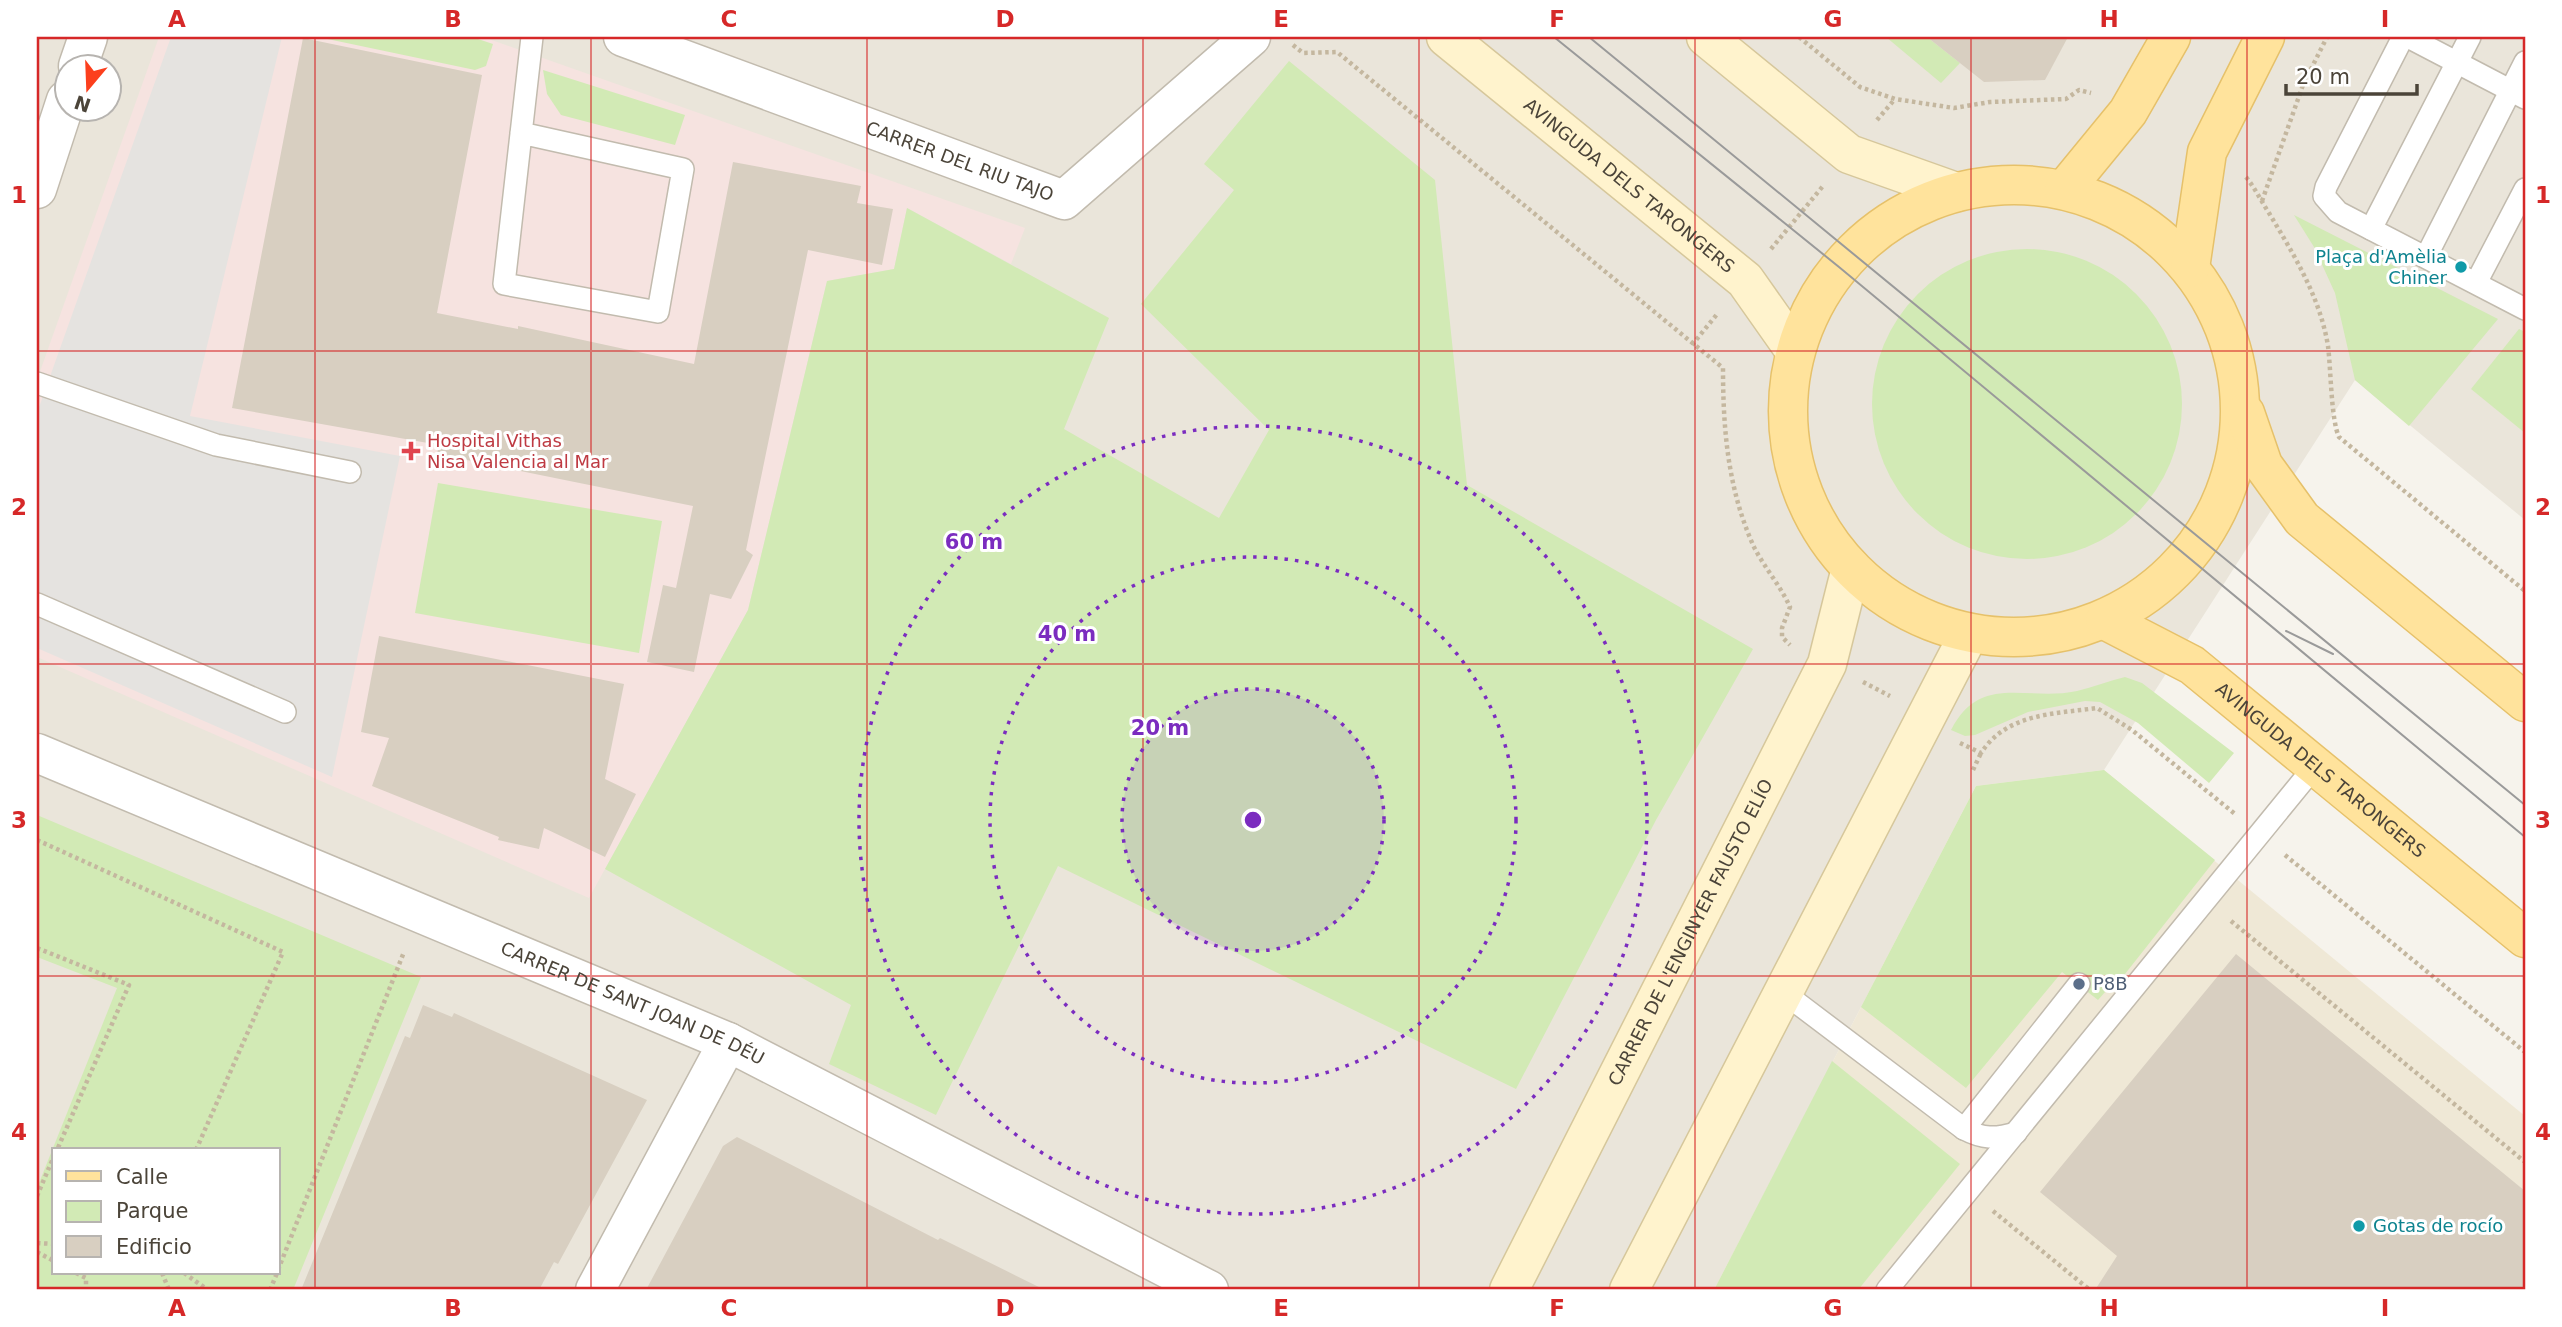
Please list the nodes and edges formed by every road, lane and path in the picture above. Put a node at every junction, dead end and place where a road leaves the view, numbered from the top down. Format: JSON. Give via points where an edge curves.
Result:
{"nodes":[{"id":1,"x":532,"y":37,"type":"edge"},
{"id":2,"x":623,"y":37,"type":"edge"},
{"id":3,"x":1446,"y":37,"type":"edge"},
{"id":4,"x":1706,"y":37,"type":"edge"},
{"id":5,"x":1799,"y":37,"type":"edge"},
{"id":6,"x":2171,"y":37,"type":"edge"},
{"id":7,"x":2265,"y":37,"type":"edge"},
{"id":8,"x":2327,"y":37,"type":"edge"},
{"id":9,"x":2405,"y":37,"type":"edge"},
{"id":10,"x":2470,"y":37,"type":"edge"},
{"id":11,"x":1268,"y":38,"type":"edge"},
{"id":12,"x":2457,"y":62,"type":"junction"},
{"id":13,"x":2525,"y":62,"type":"edge"},
{"id":14,"x":2087,"y":91,"type":"dead end"},
{"id":15,"x":2518,"y":94,"type":"edge"},
{"id":16,"x":1895,"y":99,"type":"junction"},
{"id":17,"x":59,"y":122,"type":"edge"},
{"id":18,"x":521,"y":133,"type":"junction"},
{"id":19,"x":1849,"y":154,"type":"junction"},
{"id":20,"x":2242,"y":171,"type":"dead end"},
{"id":21,"x":2525,"y":188,"type":"edge"},
{"id":22,"x":37,"y":189,"type":"edge"},
{"id":23,"x":2064,"y":190,"type":"junction"},
{"id":24,"x":1956,"y":192,"type":"junction"},
{"id":25,"x":2262,"y":202,"type":"junction"},
{"id":26,"x":2371,"y":229,"type":"junction"},
{"id":27,"x":2426,"y":257,"type":"junction"},
{"id":28,"x":2190,"y":268,"type":"junction"},
{"id":29,"x":1745,"y":280,"type":"junction"},
{"id":30,"x":2476,"y":283,"type":"junction"},
{"id":31,"x":2525,"y":309,"type":"edge"},
{"id":32,"x":1692,"y":345,"type":"junction"},
{"id":33,"x":1795,"y":351,"type":"junction"},
{"id":34,"x":2238,"y":375,"type":"junction"},
{"id":35,"x":37,"y":383,"type":"edge"},
{"id":36,"x":350,"y":472,"type":"dead end"},
{"id":37,"x":1851,"y":568,"type":"junction"},
{"id":38,"x":2525,"y":591,"type":"edge"},
{"id":39,"x":37,"y":604,"type":"edge"},
{"id":40,"x":2105,"y":620,"type":"junction"},
{"id":41,"x":1969,"y":634,"type":"junction"},
{"id":42,"x":1827,"y":664,"type":"junction"},
{"id":43,"x":2525,"y":702,"type":"edge"},
{"id":44,"x":285,"y":712,"type":"dead end"},
{"id":45,"x":1923,"y":721,"type":"junction"},
{"id":46,"x":37,"y":753,"type":"edge"},
{"id":47,"x":1981,"y":753,"type":"junction"},
{"id":48,"x":2315,"y":766,"type":"junction"},
{"id":49,"x":1973,"y":770,"type":"dead end"},
{"id":50,"x":2259,"y":835,"type":"junction"},
{"id":51,"x":37,"y":840,"type":"edge"},
{"id":52,"x":419,"y":913,"type":"junction"},
{"id":53,"x":2221,"y":931,"type":"dead end"},
{"id":54,"x":2525,"y":938,"type":"edge"},
{"id":55,"x":37,"y":948,"type":"edge"},
{"id":56,"x":2079,"y":984,"type":"dead end"},
{"id":57,"x":1784,"y":993,"type":"junction"},
{"id":58,"x":728,"y":1042,"type":"junction"},
{"id":59,"x":2525,"y":1052,"type":"edge"},
{"id":60,"x":1964,"y":1129,"type":"junction"},
{"id":61,"x":2016,"y":1133,"type":"junction"},
{"id":62,"x":58,"y":1148,"type":"edge"},
{"id":63,"x":197,"y":1148,"type":"edge"},
{"id":64,"x":52,"y":1161,"type":"edge"},
{"id":65,"x":2525,"y":1162,"type":"edge"},
{"id":66,"x":37,"y":1196,"type":"edge"},
{"id":67,"x":1982,"y":1218,"type":"dead end"},
{"id":68,"x":280,"y":1266,"type":"edge"},
{"id":69,"x":78,"y":1274,"type":"edge"},
{"id":70,"x":185,"y":1274,"type":"edge"},
{"id":71,"x":86,"y":1290,"type":"edge"},
{"id":72,"x":208,"y":1290,"type":"edge"},
{"id":73,"x":595,"y":1290,"type":"edge"},
{"id":74,"x":1209,"y":1290,"type":"edge"},
{"id":75,"x":1509,"y":1290,"type":"edge"},
{"id":76,"x":1629,"y":1290,"type":"edge"},
{"id":77,"x":1887,"y":1290,"type":"edge"},
{"id":78,"x":2090,"y":1290,"type":"edge"}],
"edges":[{"from":1,"to":18,"type":"lane"},
{"from":2,"to":11,"type":"street","name":"CARRER DEL RIU TAJO","via":[[1064,200]]},
{"from":3,"to":29,"type":"main road","name":"AVINGUDA DELS TARONGERS"},
{"from":4,"to":19,"type":"main road"},
{"from":5,"to":16,"type":"path","via":[[1860,87]]},
{"from":6,"to":23,"type":"main road","via":[[2128,112]]},
{"from":7,"to":28,"type":"main road","via":[[2207,152]]},
{"from":8,"to":25,"type":"path","via":[[2303,85]]},
{"from":9,"to":12,"type":"lane"},
{"from":9,"to":26,"type":"lane","via":[[2324,196],[2329,204]]},
{"from":10,"to":12,"type":"lane"},
{"from":11,"to":32,"type":"path","via":[[1303,53],[1337,52]]},
{"from":12,"to":15,"type":"lane"},
{"from":12,"to":26,"type":"lane"},
{"from":13,"to":15,"type":"lane"},
{"from":14,"to":16,"type":"path","via":[[2079,90],[2066,99],[1954,108]]},
{"from":15,"to":27,"type":"lane"},
{"from":16,"to":19,"type":"path"},
{"from":17,"to":22,"type":"street"},
{"from":18,"to":18,"type":"lane","via":[[504,284],[658,312],[683,169]]},
{"from":19,"to":24,"type":"main road"},
{"from":19,"to":29,"type":"path"},
{"from":20,"to":25,"type":"path"},
{"from":21,"to":30,"type":"lane"},
{"from":23,"to":24,"type":"main road","via":[[2004,186]]},
{"from":23,"to":28,"type":"main road","via":[[2133,219],[2164,241]]},
{"from":24,"to":33,"type":"main road","via":[[1900,215],[1852,252],[1812,307]]},
{"from":25,"to":38,"type":"path","via":[[2302,267],[2315,301],[2327,342],[2334,428],[2339,438]]},
{"from":26,"to":27,"type":"lane"},
{"from":27,"to":30,"type":"lane"},
{"from":28,"to":34,"type":"main road","via":[[2213,301],[2229,337]]},
{"from":29,"to":32,"type":"path"},
{"from":29,"to":33,"type":"main road","name":"AVINGUDA DELS TARONGERS"},
{"from":30,"to":31,"type":"lane"},
{"from":32,"to":42,"type":"path","via":[[1723,368],[1723,422],[1732,484],[1755,547],[1790,607],[1782,637]]},
{"from":33,"to":37,"type":"main road","via":[[1787,397],[1789,444],[1798,478],[1822,532]]},
{"from":34,"to":40,"type":"main road","via":[[2236,452],[2224,498],[2203,539],[2150,594]]},
{"from":34,"to":43,"type":"main road","via":[[2248,429],[2263,466],[2302,519]]},
{"from":35,"to":36,"type":"lane","via":[[216,444]]},
{"from":37,"to":41,"type":"main road","via":[[1904,610]]},
{"from":37,"to":42,"type":"main road","name":"CARRER DE L'ENGINYER FAUSTO ELÍO"},
{"from":39,"to":44,"type":"lane"},
{"from":40,"to":41,"type":"main road","via":[[2038,637]]},
{"from":40,"to":48,"type":"main road","name":"AVINGUDA DELS TARONGERS","via":[[2192,665]]},
{"from":41,"to":45,"type":"main road"},
{"from":42,"to":45,"type":"path","via":[[1897,699]]},
{"from":42,"to":75,"type":"main road","name":"CARRER DE L'ENGINYER FAUSTO ELÍO"},
{"from":45,"to":47,"type":"path"},
{"from":45,"to":57,"type":"main road"},
{"from":46,"to":52,"type":"street","name":"CARRER DE SANT JOAN DE DÉU"},
{"from":47,"to":49,"type":"path"},
{"from":47,"to":50,"type":"path","via":[[2001,730],[2022,720],[2097,708],[2132,730]]},
{"from":48,"to":50,"type":"lane"},
{"from":48,"to":54,"type":"main road","name":"AVINGUDA DELS TARONGERS"},
{"from":50,"to":59,"type":"path"},
{"from":50,"to":61,"type":"lane"},
{"from":51,"to":63,"type":"path","via":[[283,952]]},
{"from":52,"to":58,"type":"street","name":"CARRER DE SANT JOAN DE DÉU"},
{"from":52,"to":68,"type":"path"},
{"from":53,"to":65,"type":"path","via":[[2230,920]]},
{"from":55,"to":62,"type":"path","via":[[130,985]]},
{"from":56,"to":60,"type":"lane"},
{"from":57,"to":60,"type":"lane"},
{"from":57,"to":76,"type":"main road"},
{"from":58,"to":73,"type":"street"},
{"from":58,"to":74,"type":"street","name":"CARRER DE SANT JOAN DE DÉU"},
{"from":60,"to":61,"type":"lane","via":[[1980,1137]]},
{"from":61,"to":77,"type":"lane"},
{"from":64,"to":66,"type":"path"},
{"from":67,"to":78,"type":"path","via":[[1990,1208]]},
{"from":69,"to":71,"type":"path","via":[[86,1278]]},
{"from":70,"to":72,"type":"path"}]}
